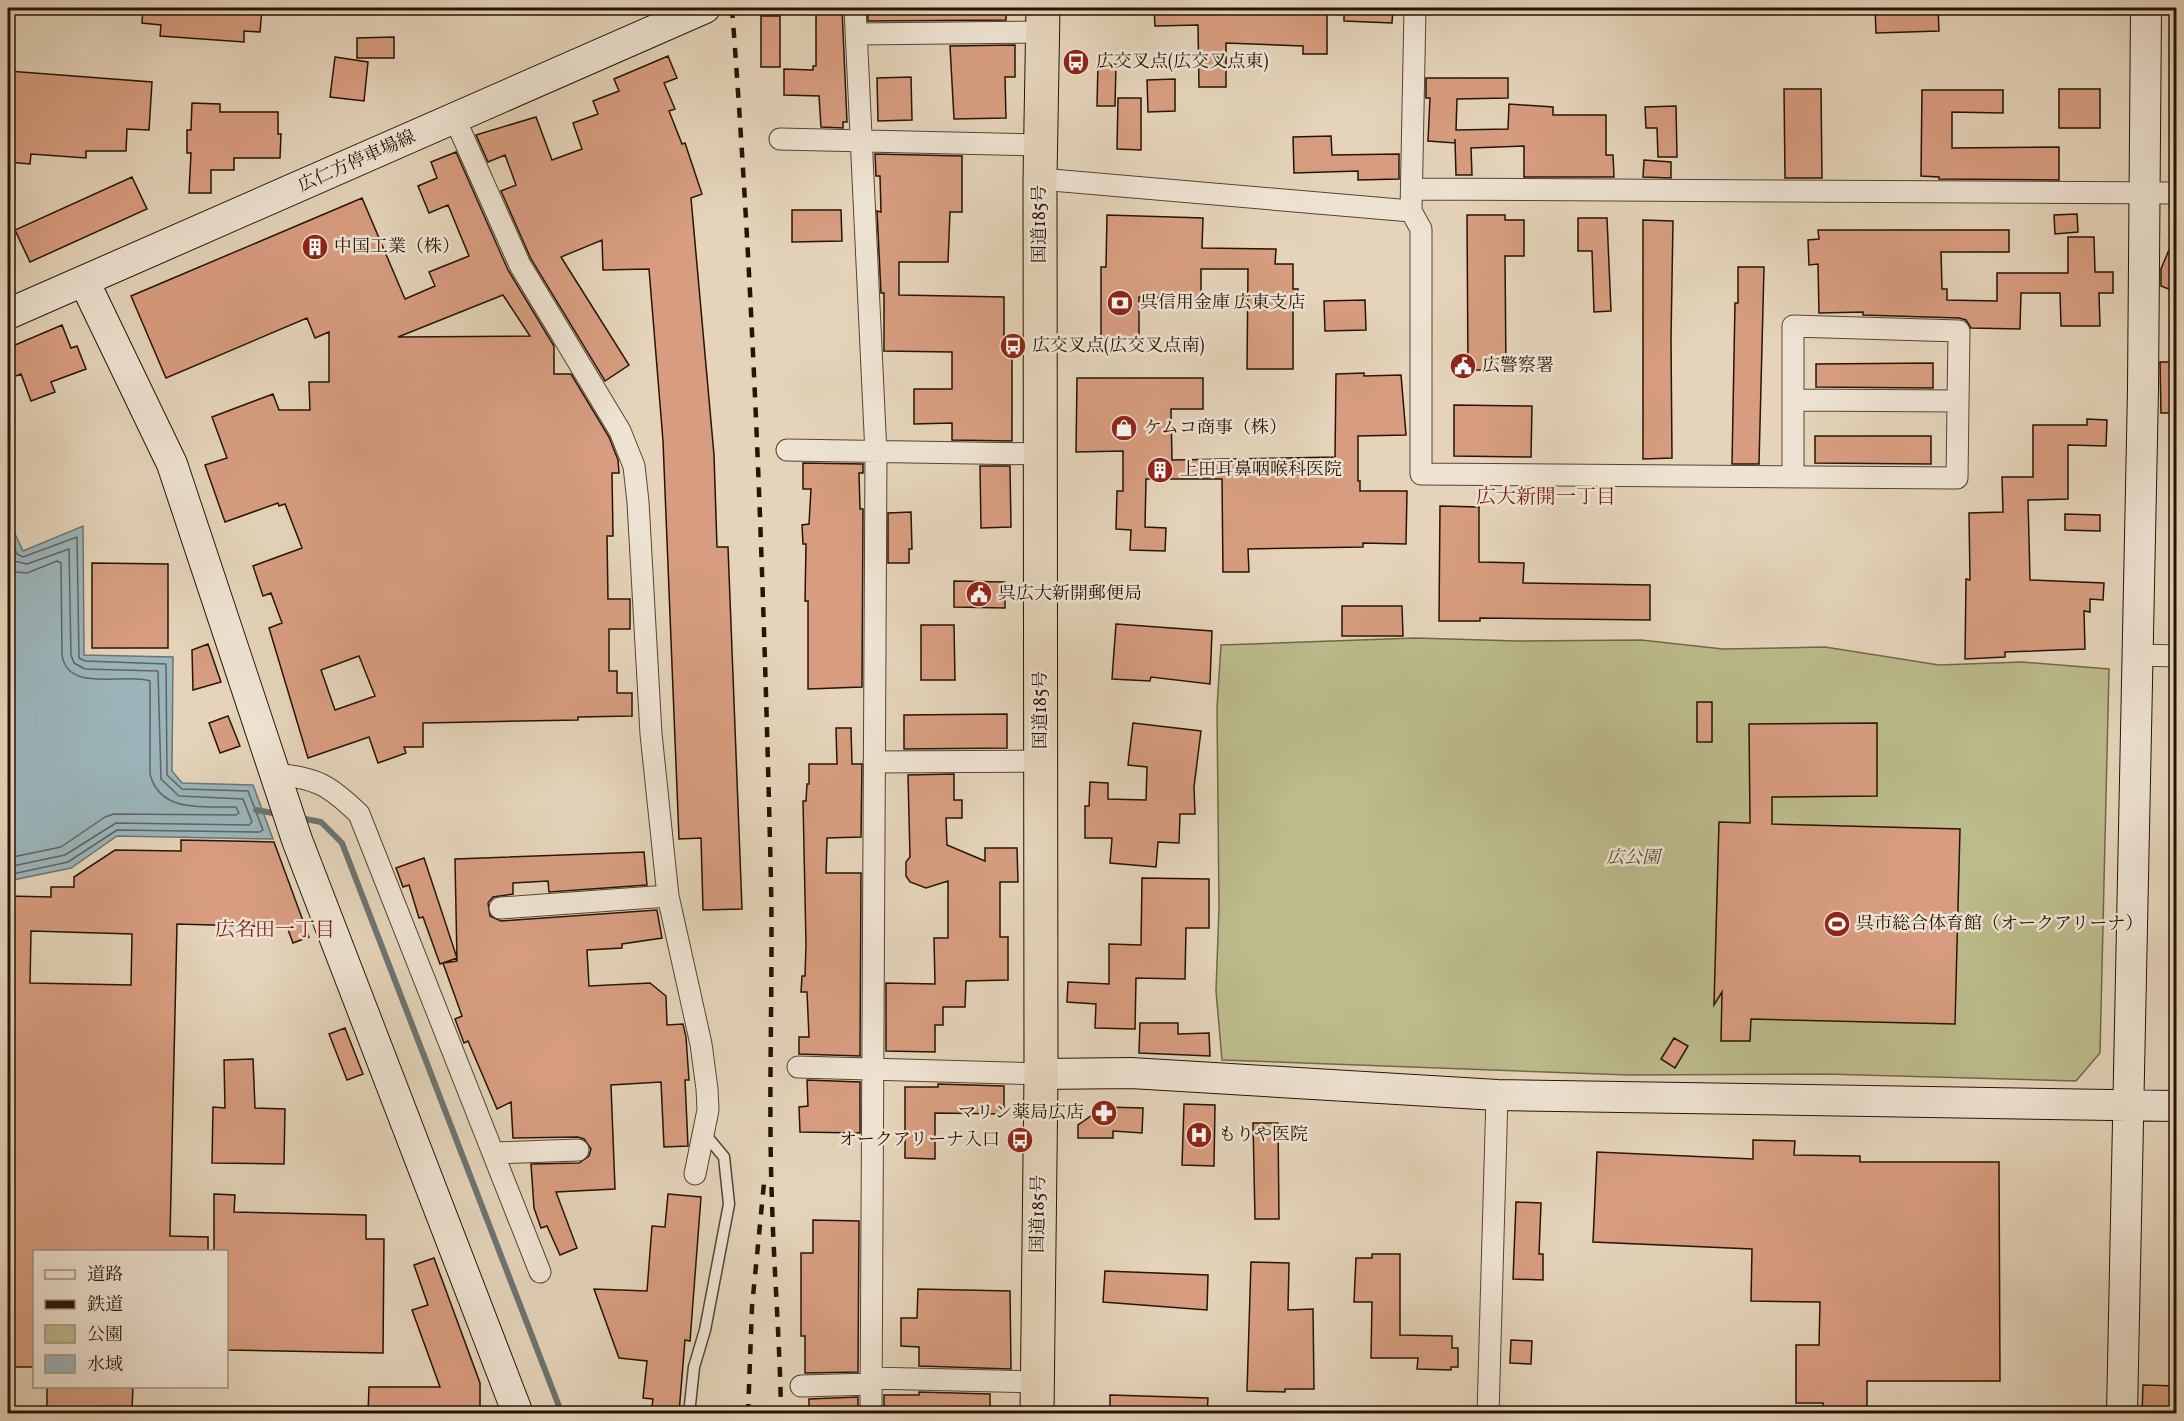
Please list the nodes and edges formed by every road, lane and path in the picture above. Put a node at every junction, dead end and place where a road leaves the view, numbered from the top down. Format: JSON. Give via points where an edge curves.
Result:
{"nodes":[{"id":1,"x":705,"y":8,"type":"edge"},
{"id":2,"x":855,"y":8,"type":"edge"},
{"id":3,"x":1415,"y":8,"type":"edge"},
{"id":4,"x":2146,"y":8,"type":"edge"},
{"id":5,"x":1043,"y":20,"type":"edge"},
{"id":6,"x":856,"y":34,"type":"junction"},
{"id":7,"x":455,"y":118,"type":"junction"},
{"id":8,"x":780,"y":140,"type":"dead end"},
{"id":9,"x":861,"y":141,"type":"junction"},
{"id":10,"x":1041,"y":145,"type":"junction"},
{"id":11,"x":1040,"y":178,"type":"junction"},
{"id":12,"x":1412,"y":189,"type":"junction"},
{"id":13,"x":2145,"y":193,"type":"junction"},
{"id":14,"x":2176,"y":193,"type":"edge"},
{"id":15,"x":1411,"y":211,"type":"junction"},
{"id":16,"x":84,"y":281,"type":"junction"},
{"id":17,"x":8,"y":314,"type":"edge"},
{"id":18,"x":1792,"y":400,"type":"junction"},
{"id":19,"x":1958,"y":402,"type":"junction"},
{"id":20,"x":787,"y":450,"type":"dead end"},
{"id":21,"x":875,"y":452,"type":"junction"},
{"id":22,"x":1040,"y":454,"type":"junction"},
{"id":23,"x":1792,"y":476,"type":"junction"},
{"id":24,"x":2138,"y":655,"type":"junction"},
{"id":25,"x":2176,"y":656,"type":"edge"},
{"id":26,"x":1041,"y":761,"type":"junction"},
{"id":27,"x":874,"y":762,"type":"junction"},
{"id":28,"x":277,"y":781,"type":"junction"},
{"id":29,"x":668,"y":896,"type":"junction"},
{"id":30,"x":500,"y":908,"type":"dead end"},
{"id":31,"x":798,"y":1068,"type":"dead end"},
{"id":32,"x":873,"y":1069,"type":"junction"},
{"id":33,"x":1041,"y":1074,"type":"junction"},
{"id":34,"x":1497,"y":1095,"type":"junction"},
{"id":35,"x":2176,"y":1106,"type":"edge"},
{"id":36,"x":2126,"y":1107,"type":"junction"},
{"id":37,"x":704,"y":1133,"type":"junction"},
{"id":38,"x":578,"y":1150,"type":"dead end"},
{"id":39,"x":493,"y":1153,"type":"junction"},
{"id":40,"x":696,"y":1174,"type":"dead end"},
{"id":41,"x":540,"y":1272,"type":"dead end"},
{"id":42,"x":871,"y":1381,"type":"junction"},
{"id":43,"x":801,"y":1386,"type":"dead end"},
{"id":44,"x":1037,"y":1398,"type":"edge"},
{"id":45,"x":518,"y":1413,"type":"edge"},
{"id":46,"x":689,"y":1413,"type":"edge"},
{"id":47,"x":871,"y":1413,"type":"edge"},
{"id":48,"x":1488,"y":1413,"type":"edge"},
{"id":49,"x":2122,"y":1413,"type":"edge"}],
"edges":[{"from":1,"to":7,"type":"street","name":"広仁方停車場線"},
{"from":2,"to":6,"type":"street"},
{"from":3,"to":12,"type":"street"},
{"from":4,"to":13,"type":"street"},
{"from":5,"to":6,"type":"street"},
{"from":5,"to":10,"type":"highway","name":"国道185号"},
{"from":6,"to":9,"type":"street"},
{"from":7,"to":16,"type":"street","name":"広仁方停車場線"},
{"from":7,"to":29,"type":"street","via":[[520,265],[620,431],[634,466],[651,734]]},
{"from":8,"to":9,"type":"street"},
{"from":9,"to":10,"type":"street"},
{"from":9,"to":21,"type":"street"},
{"from":10,"to":11,"type":"highway","name":"国道185号"},
{"from":11,"to":15,"type":"street"},
{"from":11,"to":22,"type":"highway","name":"国道185号"},
{"from":12,"to":13,"type":"street"},
{"from":12,"to":15,"type":"street"},
{"from":13,"to":14,"type":"street"},
{"from":13,"to":24,"type":"street"},
{"from":15,"to":23,"type":"street","via":[[1421,229],[1421,474]]},
{"from":16,"to":17,"type":"street","name":"広仁方停車場線"},
{"from":16,"to":28,"type":"street","via":[[172,464]]},
{"from":18,"to":19,"type":"street"},
{"from":18,"to":19,"type":"street","via":[[1792,326],[1959,331]]},
{"from":18,"to":23,"type":"street"},
{"from":19,"to":23,"type":"street","via":[[1957,478]]},
{"from":20,"to":21,"type":"street"},
{"from":21,"to":22,"type":"street"},
{"from":21,"to":27,"type":"street"},
{"from":22,"to":26,"type":"highway","name":"国道185号"},
{"from":24,"to":25,"type":"street"},
{"from":24,"to":36,"type":"street"},
{"from":26,"to":27,"type":"street"},
{"from":26,"to":33,"type":"highway","name":"国道185号"},
{"from":27,"to":32,"type":"street"},
{"from":28,"to":39,"type":"street","via":[[300,777],[329,786],[359,814]]},
{"from":28,"to":45,"type":"street"},
{"from":29,"to":30,"type":"street"},
{"from":29,"to":37,"type":"street","via":[[702,1044],[708,1110]]},
{"from":31,"to":32,"type":"street"},
{"from":32,"to":33,"type":"street"},
{"from":32,"to":42,"type":"street"},
{"from":33,"to":34,"type":"street","via":[[1131,1073]]},
{"from":33,"to":44,"type":"highway","name":"国道185号"},
{"from":34,"to":36,"type":"street"},
{"from":34,"to":48,"type":"street"},
{"from":35,"to":36,"type":"street"},
{"from":36,"to":49,"type":"street"},
{"from":37,"to":40,"type":"street"},
{"from":37,"to":46,"type":"lane","via":[[724,1157],[729,1204],[694,1367]]},
{"from":38,"to":39,"type":"street"},
{"from":39,"to":41,"type":"street"},
{"from":42,"to":43,"type":"street"},
{"from":42,"to":44,"type":"street"},
{"from":42,"to":47,"type":"street"}]}
